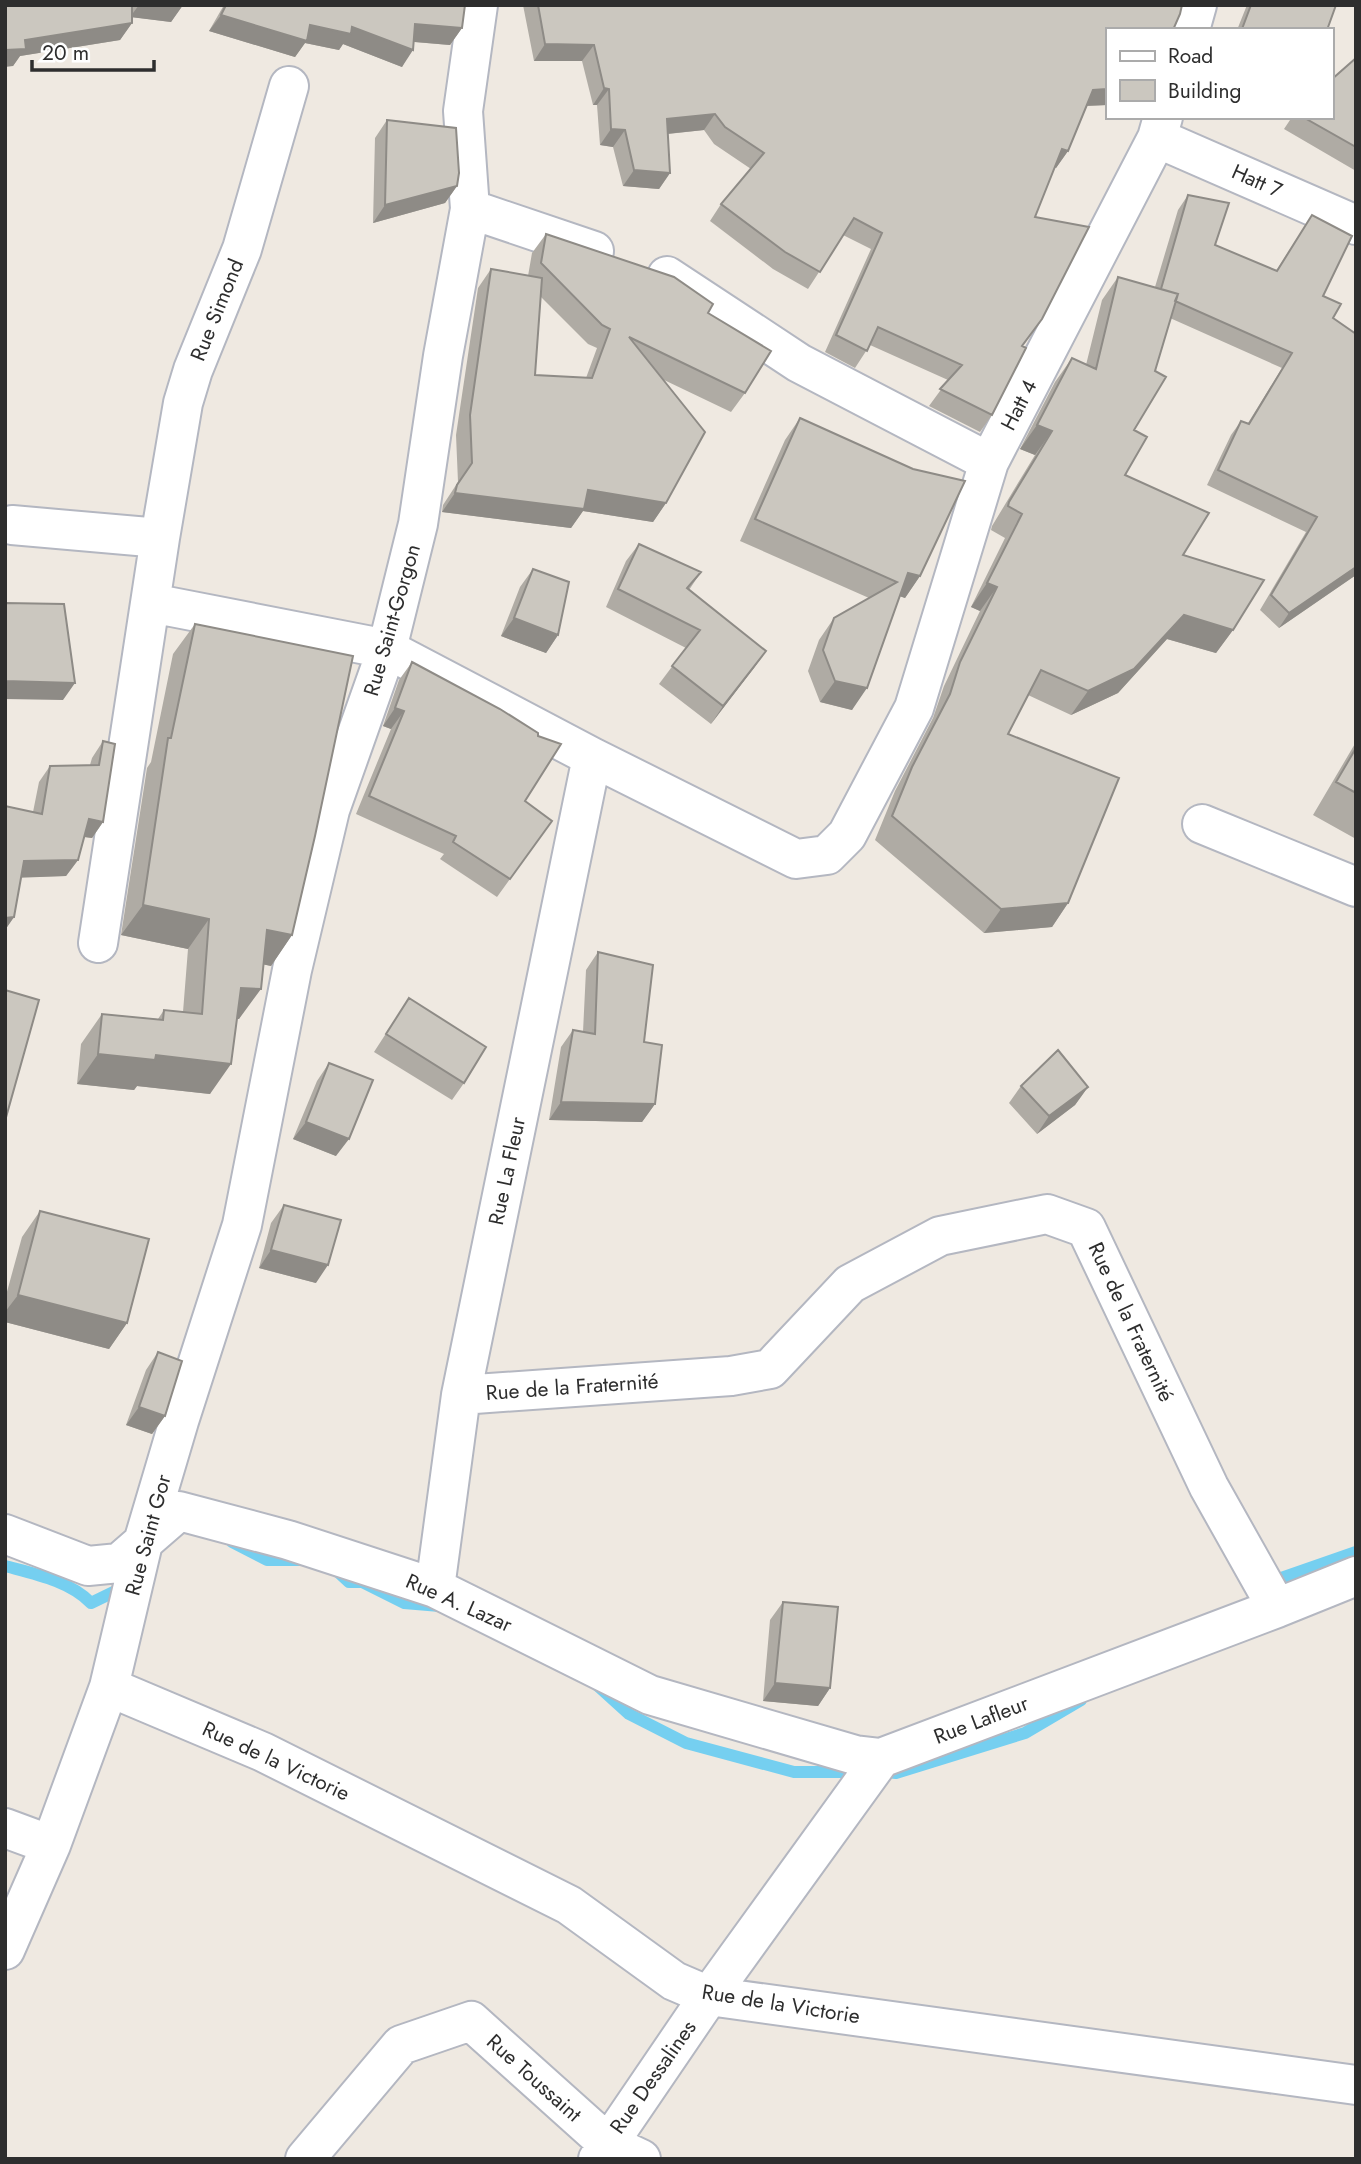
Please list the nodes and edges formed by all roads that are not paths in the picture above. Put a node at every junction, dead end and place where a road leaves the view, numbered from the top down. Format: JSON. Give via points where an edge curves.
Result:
{"nodes":[{"id":1,"x":478,"y":5,"type":"edge"},
{"id":2,"x":1197,"y":5,"type":"edge"},
{"id":3,"x":1191,"y":28,"type":"edge"},
{"id":4,"x":289,"y":86,"type":"dead end"},
{"id":5,"x":1160,"y":127,"type":"edge"},
{"id":6,"x":470,"y":209,"type":"junction"},
{"id":7,"x":1356,"y":225,"type":"edge"},
{"id":8,"x":989,"y":462,"type":"junction"},
{"id":9,"x":12,"y":525,"type":"dead end"},
{"id":10,"x":160,"y":538,"type":"junction"},
{"id":11,"x":151,"y":603,"type":"junction"},
{"id":12,"x":387,"y":649,"type":"junction"},
{"id":13,"x":592,"y":757,"type":"junction"},
{"id":14,"x":1202,"y":824,"type":"dead end"},
{"id":15,"x":1356,"y":887,"type":"edge"},
{"id":16,"x":98,"y":943,"type":"dead end"},
{"id":17,"x":242,"y":1224,"type":"joint"},
{"id":18,"x":461,"y":1395,"type":"junction"},
{"id":19,"x":5,"y":1534,"type":"edge"},
{"id":20,"x":145,"y":1539,"type":"junction"},
{"id":21,"x":1356,"y":1576,"type":"edge"},
{"id":22,"x":435,"y":1588,"type":"junction"},
{"id":23,"x":1277,"y":1608,"type":"junction"},
{"id":24,"x":109,"y":1687,"type":"junction"},
{"id":25,"x":881,"y":1758,"type":"junction"},
{"id":26,"x":5,"y":1828,"type":"edge"},
{"id":27,"x":51,"y":1845,"type":"junction"},
{"id":28,"x":5,"y":1950,"type":"edge"},
{"id":29,"x":709,"y":1996,"type":"junction"},
{"id":30,"x":1356,"y":2085,"type":"edge"},
{"id":31,"x":603,"y":2151,"type":"edge"},
{"id":32,"x":305,"y":2159,"type":"edge"},
{"id":33,"x":641,"y":2159,"type":"edge"}],
"edges":[{"from":1,"to":6,"type":"street","name":"Rue Saint-Gorgon","via":[[463,111]]},
{"from":2,"to":3,"type":"street"},
{"from":4,"to":10,"type":"street","name":"Rue Simond","via":[[242,249],[183,403]]},
{"from":5,"to":7,"type":"street","name":"Hatt 7"},
{"from":5,"to":8,"type":"street","name":"Hatt 4"},
{"from":6,"to":8,"type":"street","via":[[670,277],[799,363]]},
{"from":6,"to":12,"type":"street","name":"Rue Saint-Gorgon","via":[[418,524]]},
{"from":8,"to":13,"type":"street","name":"Hatt 4","via":[[914,708],[847,835],[827,855],[796,859]]},
{"from":9,"to":10,"type":"street"},
{"from":10,"to":11,"type":"street","name":"Rue Simond"},
{"from":11,"to":12,"type":"street","name":"Hatt 4"},
{"from":11,"to":16,"type":"street","name":"Rue Simond"},
{"from":12,"to":13,"type":"street","name":"Hatt 4"},
{"from":12,"to":17,"type":"street","name":"Rue Saint-Gorgon","via":[[330,810],[292,970]]},
{"from":13,"to":18,"type":"street","name":"Rue La Fleur"},
{"from":14,"to":15,"type":"street"},
{"from":17,"to":20,"type":"street","name":"Rue Saint Gor"},
{"from":18,"to":22,"type":"street","name":"Rue La Fleur"},
{"from":18,"to":23,"type":"street","name":"Rue de la Fraternité","via":[[731,1376],[770,1369],[850,1284],[940,1236],[1047,1214],[1086,1228],[1209,1487]]},
{"from":19,"to":20,"type":"street","name":"Rue A. Lazar","via":[[89,1566],[119,1563]]},
{"from":20,"to":22,"type":"street","name":"Rue A. Lazar","via":[[179,1511],[289,1540]]},
{"from":20,"to":24,"type":"street","name":"Rue Saint Gor"},
{"from":21,"to":23,"type":"street","name":"Rue Lafleur"},
{"from":22,"to":25,"type":"street","name":"Rue A. Lazar","via":[[650,1695],[855,1755]]},
{"from":23,"to":25,"type":"street","name":"Rue Lafleur"},
{"from":24,"to":27,"type":"street","name":"Rue Saint Gor"},
{"from":24,"to":29,"type":"street","name":"Rue de la Victorie","via":[[263,1752],[569,1905],[674,1981]]},
{"from":25,"to":29,"type":"street"},
{"from":26,"to":27,"type":"street"},
{"from":27,"to":28,"type":"street","name":"Rue Saint Gor"},
{"from":29,"to":30,"type":"street","name":"Rue de la Victorie"},
{"from":29,"to":31,"type":"street","name":"Rue Dessalines"},
{"from":31,"to":32,"type":"street","name":"Rue Toussaint","via":[[471,2021],[401,2045]]},
{"from":31,"to":33,"type":"street"}]}
